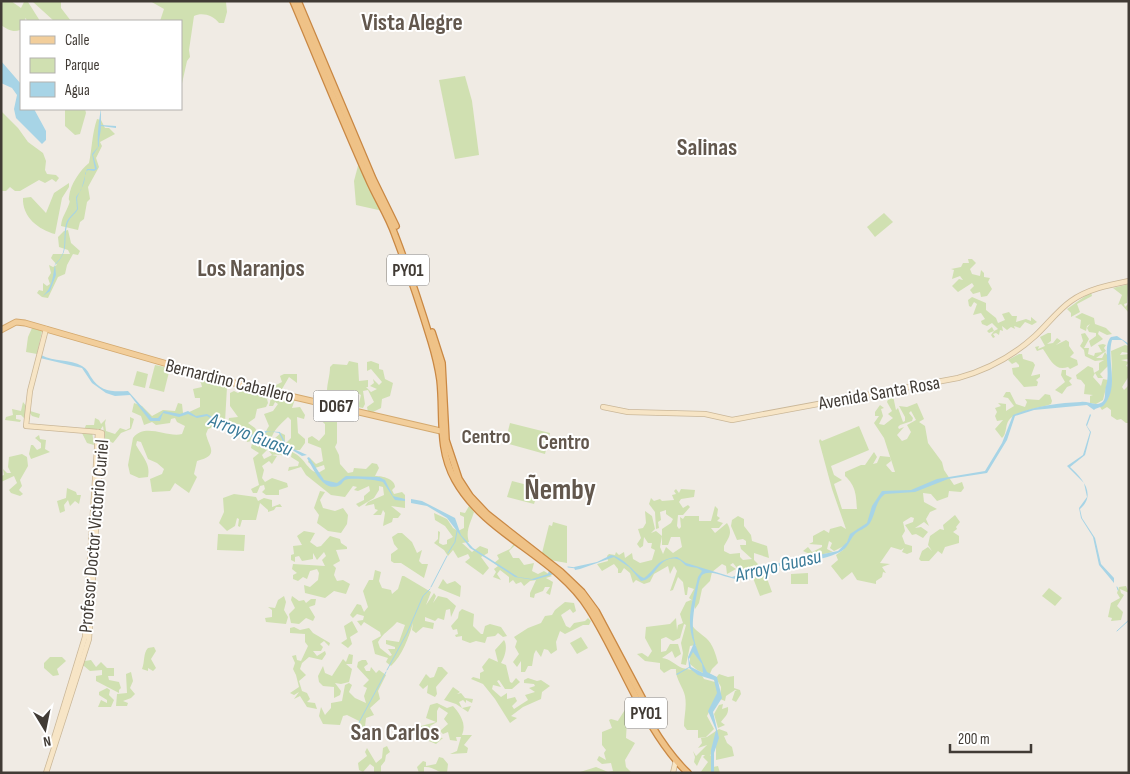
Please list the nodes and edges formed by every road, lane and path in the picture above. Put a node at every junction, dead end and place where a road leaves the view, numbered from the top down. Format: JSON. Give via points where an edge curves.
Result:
{"nodes":[{"id":1,"x":294,"y":1,"type":"edge"},
{"id":2,"x":298,"y":1,"type":"edge"},
{"id":3,"x":350,"y":132,"type":"junction"},
{"id":4,"x":1129,"y":281,"type":"edge"},
{"id":5,"x":46,"y":328,"type":"junction"},
{"id":6,"x":1,"y":330,"type":"edge"},
{"id":7,"x":603,"y":407,"type":"dead end"},
{"id":8,"x":443,"y":432,"type":"junction"},
{"id":9,"x":676,"y":759,"type":"junction"},
{"id":10,"x":44,"y":773,"type":"edge"},
{"id":11,"x":673,"y":773,"type":"edge"},
{"id":12,"x":688,"y":773,"type":"edge"},
{"id":13,"x":692,"y":773,"type":"edge"}],
"edges":[{"from":1,"to":3,"type":"highway","number":"PY01"},
{"from":2,"to":3,"type":"highway","number":"PY01"},
{"from":3,"to":8,"type":"highway","number":"PY01","via":[[398,231],[442,363]]},
{"from":4,"to":7,"type":"main road","name":"Avenida Santa Rosa","via":[[1080,295],[1010,356],[958,378],[732,420],[705,414],[628,412]]},
{"from":5,"to":6,"type":"main road","name":"Bernardino Caballero","number":"D067","via":[[16,322]]},
{"from":5,"to":8,"type":"main road","name":"Bernardino Caballero","number":"D067","via":[[230,382]]},
{"from":5,"to":10,"type":"main road","name":"Profesor Doctor Victorio Curiel","via":[[26,426],[98,432],[85,637]]},
{"from":8,"to":9,"type":"highway","number":"PY01","via":[[454,469],[470,496],[487,514],[560,573],[589,608],[657,733]]},
{"from":9,"to":11,"type":"main road"},
{"from":9,"to":12,"type":"highway","number":"PY01"},
{"from":9,"to":13,"type":"highway","number":"PY01"}]}
